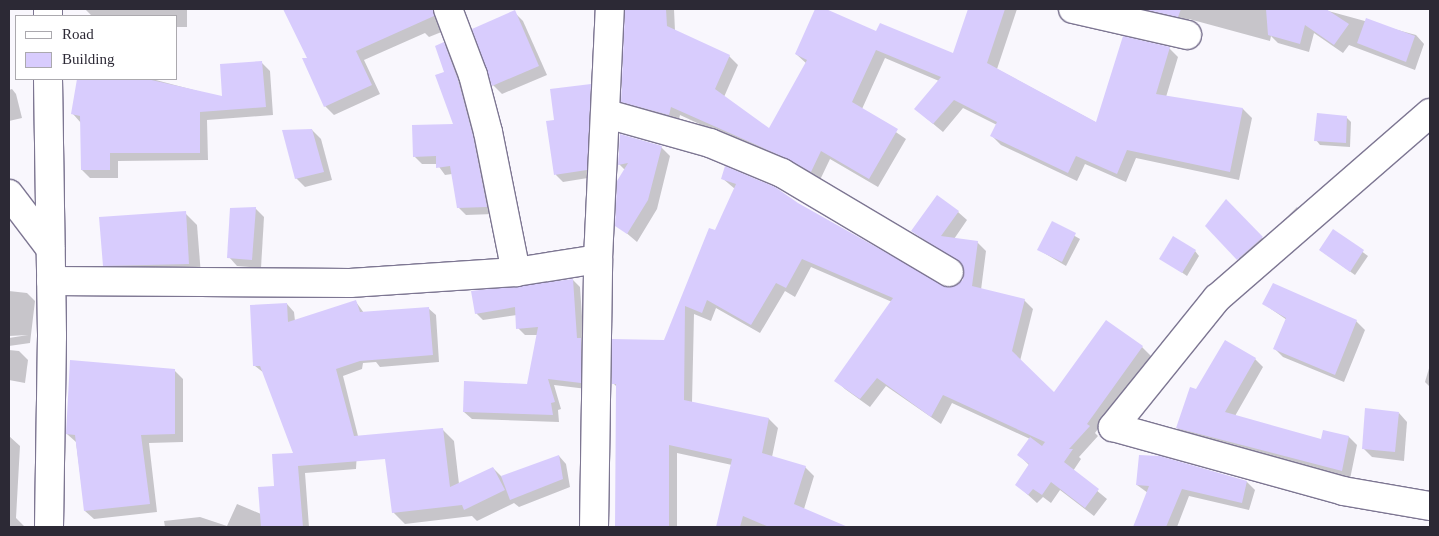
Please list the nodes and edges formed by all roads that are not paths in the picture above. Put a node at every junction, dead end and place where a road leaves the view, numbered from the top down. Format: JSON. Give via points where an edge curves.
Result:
{"nodes":[{"id":1,"x":448,"y":9,"type":"edge"},
{"id":2,"x":610,"y":9,"type":"edge"},
{"id":3,"x":1073,"y":9,"type":"edge"},
{"id":4,"x":1188,"y":35,"type":"dead end"},
{"id":5,"x":48,"y":80,"type":"edge"},
{"id":6,"x":1430,"y":112,"type":"edge"},
{"id":7,"x":608,"y":114,"type":"junction"},
{"id":8,"x":9,"y":194,"type":"edge"},
{"id":9,"x":50,"y":248,"type":"junction"},
{"id":10,"x":598,"y":260,"type":"junction"},
{"id":11,"x":516,"y":272,"type":"junction"},
{"id":12,"x":949,"y":272,"type":"dead end"},
{"id":13,"x":51,"y":281,"type":"junction"},
{"id":14,"x":1430,"y":506,"type":"edge"},
{"id":15,"x":49,"y":527,"type":"edge"},
{"id":16,"x":594,"y":527,"type":"edge"}],
"edges":[{"from":1,"to":11,"type":"street","via":[[473,75],[488,132]]},
{"from":2,"to":7,"type":"street"},
{"from":3,"to":4,"type":"street"},
{"from":5,"to":9,"type":"street"},
{"from":6,"to":14,"type":"street","via":[[1217,298],[1113,428],[1343,491]]},
{"from":7,"to":10,"type":"street"},
{"from":7,"to":12,"type":"street","via":[[710,143],[782,173]]},
{"from":8,"to":9,"type":"street"},
{"from":9,"to":13,"type":"street"},
{"from":10,"to":11,"type":"street"},
{"from":10,"to":16,"type":"street"},
{"from":11,"to":13,"type":"street","via":[[350,283]]},
{"from":13,"to":15,"type":"street"}]}
